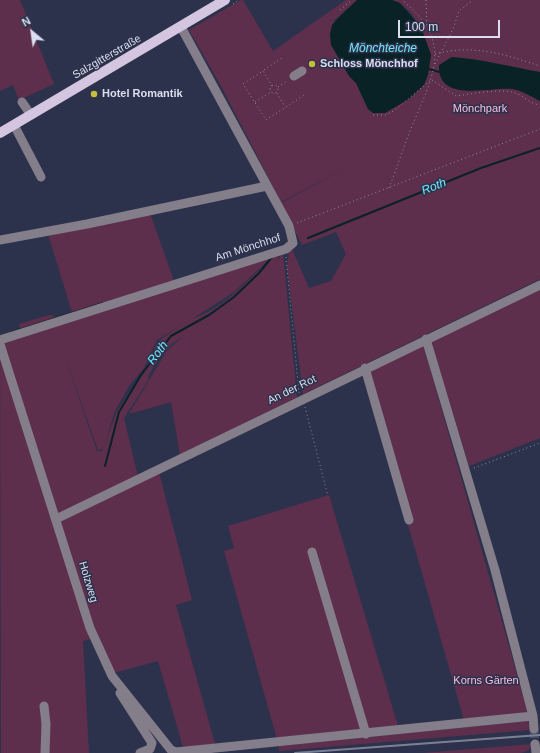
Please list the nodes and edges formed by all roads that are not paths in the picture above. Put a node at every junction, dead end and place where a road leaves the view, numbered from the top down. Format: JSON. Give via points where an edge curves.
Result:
{"nodes":[{"id":1,"x":225,"y":0,"type":"edge"},
{"id":2,"x":181,"y":27,"type":"junction"},
{"id":3,"x":22,"y":102,"type":"dead end"},
{"id":4,"x":31,"y":116,"type":"junction"},
{"id":5,"x":14,"y":125,"type":"junction"},
{"id":6,"x":0,"y":134,"type":"edge"},
{"id":7,"x":41,"y":177,"type":"dead end"},
{"id":8,"x":267,"y":186,"type":"junction"},
{"id":9,"x":0,"y":240,"type":"edge"},
{"id":10,"x":540,"y":285,"type":"edge"},
{"id":11,"x":426,"y":339,"type":"junction"},
{"id":12,"x":0,"y":340,"type":"edge"},
{"id":13,"x":0,"y":344,"type":"edge"},
{"id":14,"x":365,"y":368,"type":"junction"},
{"id":15,"x":56,"y":519,"type":"junction"},
{"id":16,"x":409,"y":520,"type":"dead end"},
{"id":17,"x":312,"y":552,"type":"dead end"},
{"id":18,"x":112,"y":676,"type":"junction"},
{"id":19,"x":44,"y":706,"type":"dead end"},
{"id":20,"x":533,"y":716,"type":"junction"},
{"id":21,"x":534,"y":729,"type":"tunnel mouth"},
{"id":22,"x":366,"y":734,"type":"junction"},
{"id":23,"x":45,"y":753,"type":"edge"},
{"id":24,"x":140,"y":753,"type":"edge"}],
"edges":[{"from":1,"to":2,"type":"main road","name":"Salzgitterstraße"},
{"from":2,"to":4,"type":"main road","name":"Salzgitterstraße"},
{"from":2,"to":8,"type":"street","name":"Am Mönchhof"},
{"from":3,"to":4,"type":"street"},
{"from":4,"to":5,"type":"main road","name":"Salzgitterstraße"},
{"from":5,"to":6,"type":"main road","name":"Salzgitterstraße"},
{"from":5,"to":7,"type":"street"},
{"from":8,"to":9,"type":"street"},
{"from":8,"to":12,"type":"street","name":"Am Mönchhof","via":[[289,226],[293,243],[286,249]]},
{"from":10,"to":11,"type":"street","name":"An der Rot"},
{"from":11,"to":14,"type":"street","name":"An der Rot"},
{"from":11,"to":20,"type":"street","via":[[497,577]]},
{"from":13,"to":15,"type":"street","name":"Holzweg"},
{"from":14,"to":15,"type":"street","name":"An der Rot"},
{"from":14,"to":16,"type":"street"},
{"from":15,"to":18,"type":"street","name":"Holzweg","via":[[90,628]]},
{"from":17,"to":22,"type":"street"},
{"from":18,"to":22,"type":"street","name":"Holzweg","via":[[171,750],[176,752]]},
{"from":18,"to":24,"type":"street","via":[[152,743],[150,749]]},
{"from":19,"to":23,"type":"street"},
{"from":20,"to":21,"type":"street"},
{"from":20,"to":22,"type":"street"}]}
